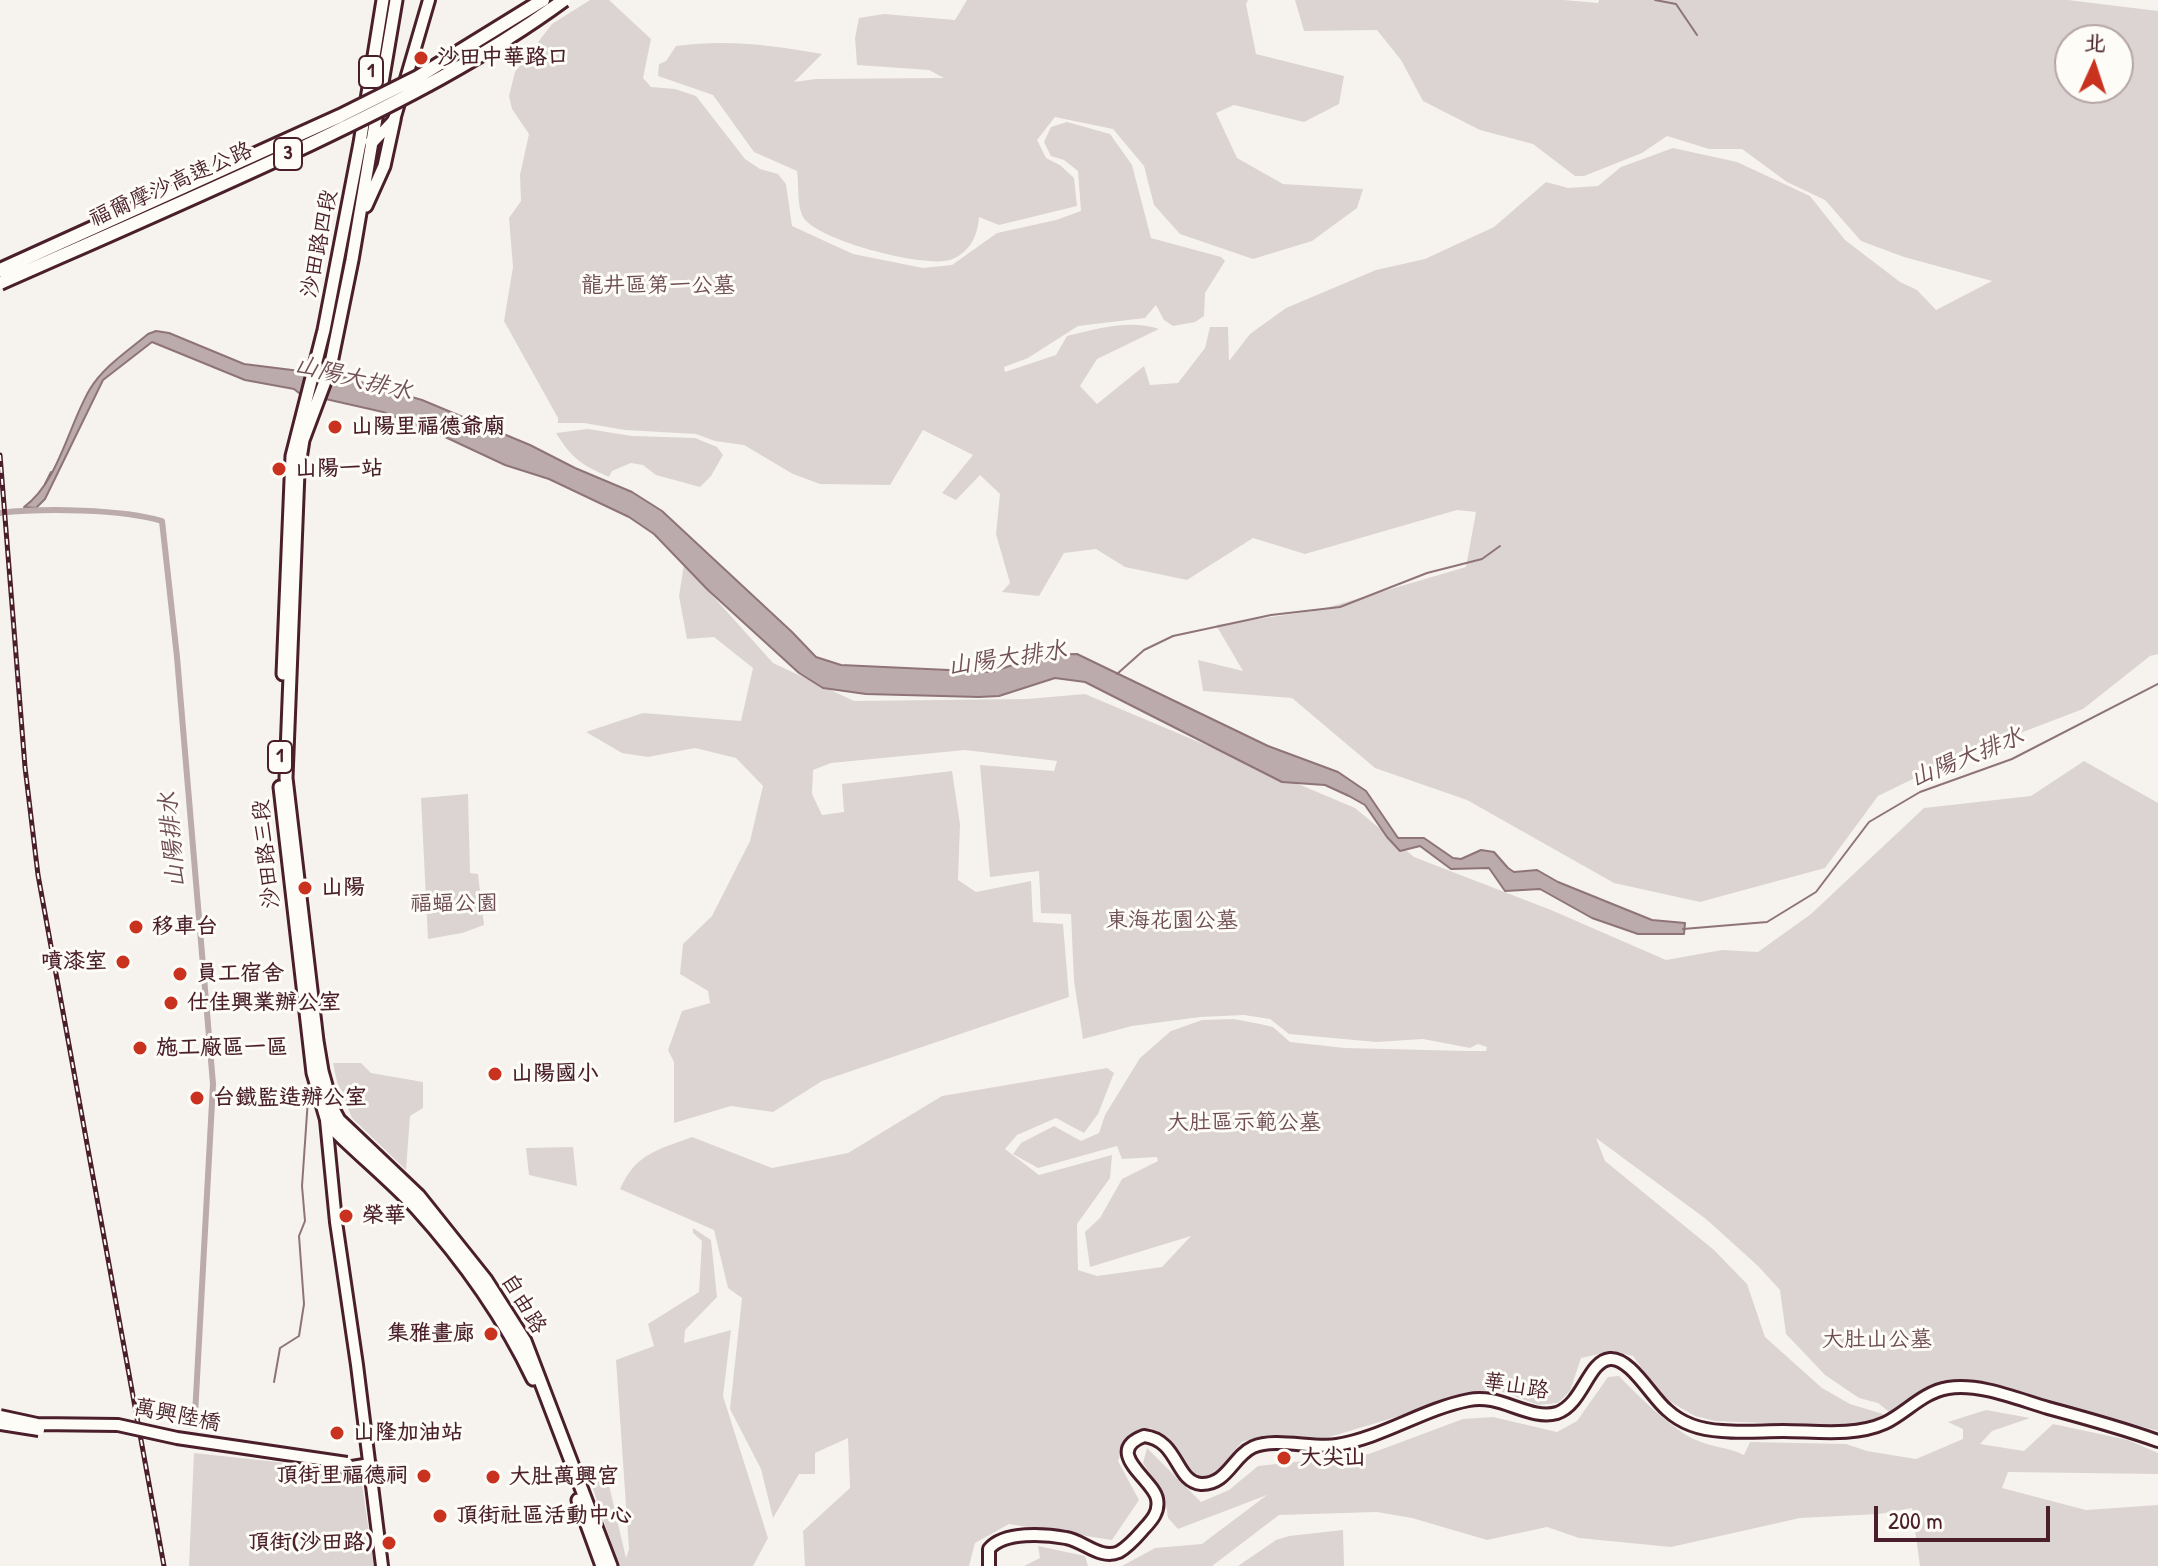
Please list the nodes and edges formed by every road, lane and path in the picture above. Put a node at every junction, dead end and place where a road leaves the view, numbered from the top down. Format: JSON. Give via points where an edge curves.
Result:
{"nodes":[{"id":1,"x":383,"y":0,"type":"edge"},
{"id":2,"x":396,"y":0,"type":"edge"},
{"id":3,"x":429,"y":0,"type":"edge"},
{"id":4,"x":543,"y":0,"type":"edge"},
{"id":5,"x":564,"y":0,"type":"edge"},
{"id":6,"x":394,"y":120,"type":"junction"},
{"id":7,"x":374,"y":141,"type":"junction"},
{"id":8,"x":360,"y":143,"type":"junction"},
{"id":9,"x":362,"y":213,"type":"junction"},
{"id":10,"x":0,"y":270,"type":"edge"},
{"id":11,"x":0,"y":283,"type":"edge"},
{"id":12,"x":321,"y":371,"type":"junction"},
{"id":13,"x":294,"y":886,"type":"junction"},
{"id":14,"x":332,"y":1107,"type":"junction"},
{"id":15,"x":326,"y":1118,"type":"junction"},
{"id":16,"x":489,"y":1292,"type":"junction"},
{"id":17,"x":0,"y":1416,"type":"edge"},
{"id":18,"x":0,"y":1424,"type":"edge"},
{"id":19,"x":2158,"y":1441,"type":"edge"},
{"id":20,"x":370,"y":1464,"type":"junction"},
{"id":21,"x":347,"y":1466,"type":"junction"},
{"id":22,"x":382,"y":1566,"type":"edge"},
{"id":23,"x":602,"y":1566,"type":"edge"},
{"id":24,"x":611,"y":1566,"type":"edge"},
{"id":25,"x":989,"y":1566,"type":"edge"}],
"edges":[{"from":1,"to":8,"type":"main road","number":"1"},
{"from":2,"to":7,"type":"main road","number":"1"},
{"from":3,"to":6,"type":"street"},
{"from":4,"to":10,"type":"highway","name":"福爾摩沙高速公路","number":"3","bridge":true,"via":[[418,77],[340,116]]},
{"from":5,"to":11,"type":"highway","name":"福爾摩沙高速公路","number":"3","bridge":true,"via":[[461,68],[369,116]]},
{"from":6,"to":7,"type":"street"},
{"from":6,"to":9,"type":"main road","via":[[384,166]]},
{"from":7,"to":8,"type":"street"},
{"from":7,"to":9,"type":"main road","name":"沙田路四段","number":"1"},
{"from":8,"to":12,"type":"main road","name":"沙田路四段","number":"1"},
{"from":9,"to":12,"type":"main road","name":"沙田路四段","number":"1"},
{"from":12,"to":13,"type":"main road","name":"沙田路三段","number":"1","via":[[298,472],[287,732]]},
{"from":13,"to":14,"type":"main road","name":"沙田路三段","number":"1"},
{"from":13,"to":15,"type":"main road","name":"沙田路三段","number":"1","via":[[313,1073]]},
{"from":14,"to":15,"type":"street"},
{"from":14,"to":16,"type":"main road","name":"自由路","number":"1","via":[[347,1129],[419,1196]]},
{"from":15,"to":16,"type":"main road","name":"自由路","number":"1","via":[[415,1207]]},
{"from":15,"to":20,"type":"street","name":"沙田路三段"},
{"from":16,"to":23,"type":"main road","name":"自由路","number":"1","via":[[540,1393]]},
{"from":16,"to":24,"type":"main road","name":"自由路","number":"1","via":[[529,1352]]},
{"from":17,"to":21,"type":"street","name":"萬興陸橋","bridge":true,"via":[[37,1424],[118,1425]]},
{"from":18,"to":21,"type":"street","name":"萬興陸橋","bridge":true,"via":[[117,1432]]},
{"from":19,"to":25,"type":"street","name":"華山路","via":[[1961,1387],[1937,1391],[1886,1423],[1863,1430],[1709,1430],[1667,1411],[1623,1362],[1609,1359],[1593,1370],[1573,1403],[1556,1413],[1472,1399],[1336,1445],[1256,1446],[1209,1483],[1193,1482],[1164,1443],[1144,1436],[1128,1453],[1155,1492],[1158,1506],[1130,1544],[1107,1554],[1067,1538],[1010,1537],[989,1549]]},
{"from":20,"to":21,"type":"street"},
{"from":20,"to":22,"type":"street","name":"沙田路三段"}]}
